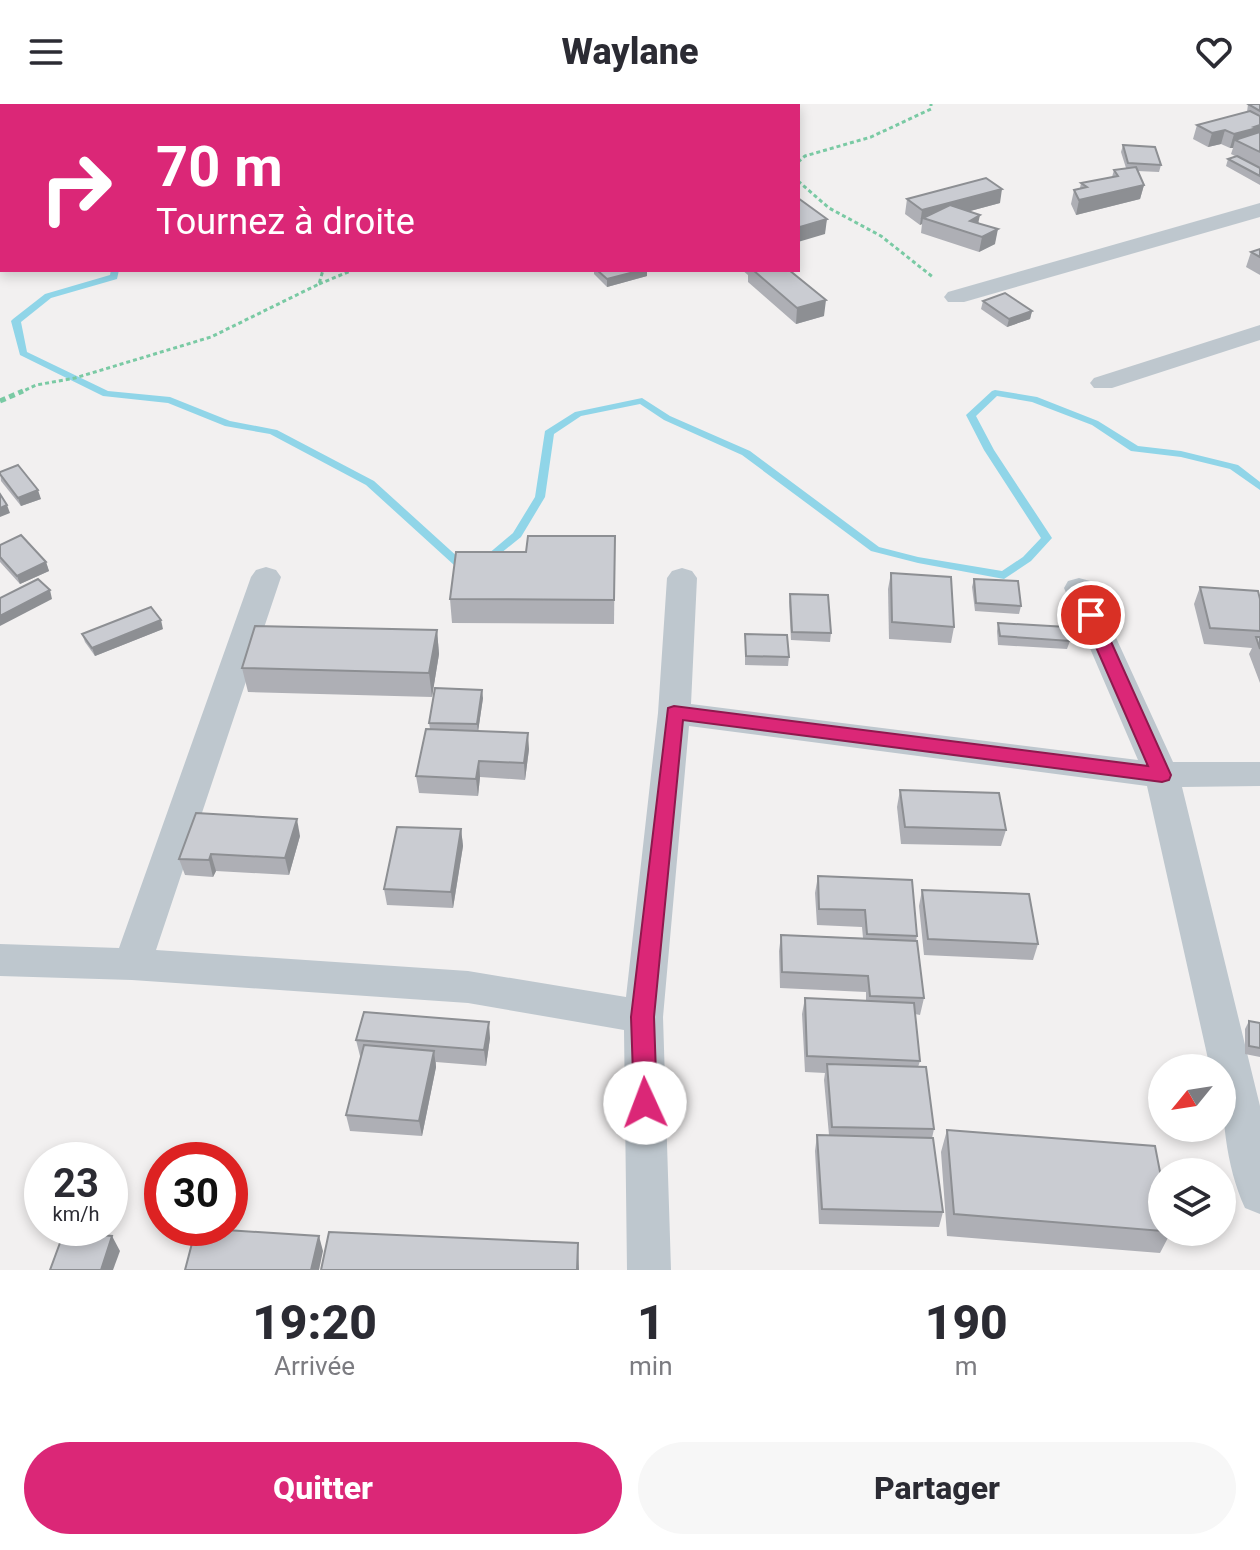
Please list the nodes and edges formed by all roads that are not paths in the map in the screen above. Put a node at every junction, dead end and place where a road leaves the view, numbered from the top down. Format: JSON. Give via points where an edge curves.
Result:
{"nodes":[{"id":1,"x":1260,"y":210,"type":"edge"},
{"id":2,"x":956,"y":297,"type":"road end"},
{"id":3,"x":1260,"y":332,"type":"edge"},
{"id":4,"x":1103,"y":383,"type":"dead end"},
{"id":5,"x":266,"y":577,"type":"dead end"},
{"id":6,"x":682,"y":578,"type":"dead end"},
{"id":7,"x":1079,"y":588,"type":"dead end"},
{"id":8,"x":674,"y":713,"type":"junction"},
{"id":9,"x":1260,"y":774,"type":"edge"},
{"id":10,"x":1162,"y":775,"type":"junction"},
{"id":11,"x":0,"y":960,"type":"edge"},
{"id":12,"x":132,"y":964,"type":"junction"},
{"id":13,"x":643,"y":1017,"type":"junction"},
{"id":14,"x":1260,"y":1194,"type":"edge"},
{"id":15,"x":649,"y":1270,"type":"edge"}],
"edges":[{"from":1,"to":2,"type":"street"},
{"from":3,"to":4,"type":"street"},
{"from":5,"to":12,"type":"street"},
{"from":6,"to":8,"type":"street"},
{"from":7,"to":10,"type":"street"},
{"from":8,"to":10,"type":"street"},
{"from":8,"to":13,"type":"street"},
{"from":9,"to":10,"type":"street"},
{"from":10,"to":14,"type":"street"},
{"from":11,"to":12,"type":"street"},
{"from":12,"to":13,"type":"street","via":[[468,987]]},
{"from":13,"to":15,"type":"street"}]}
